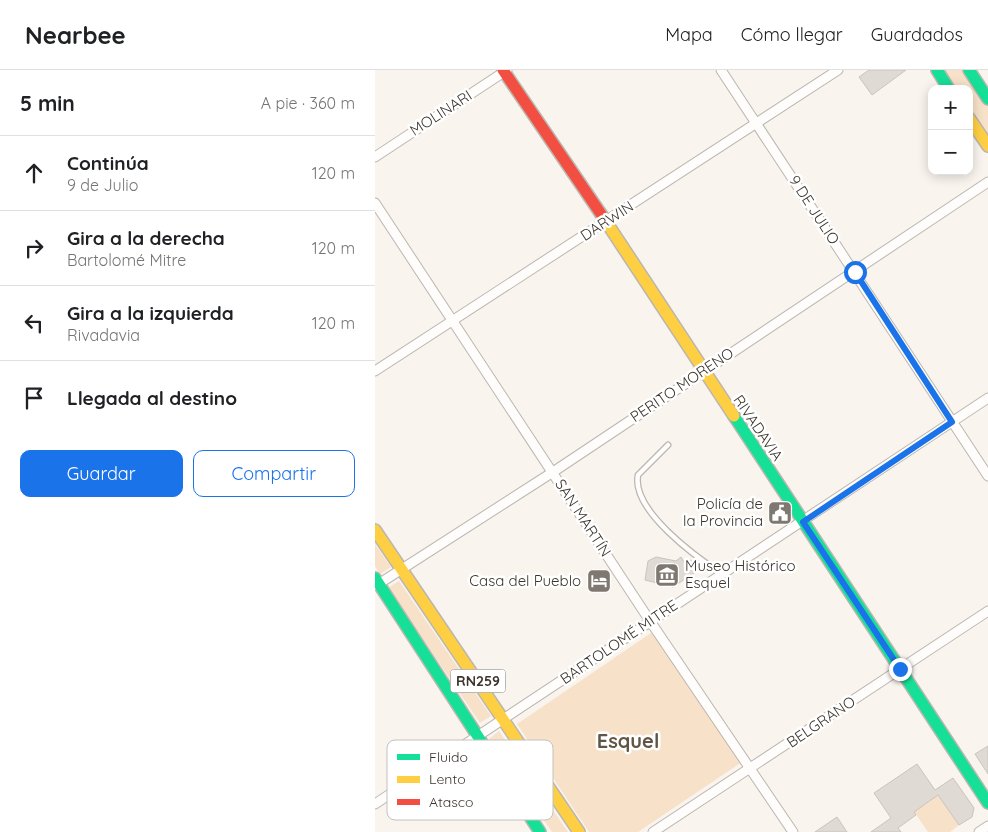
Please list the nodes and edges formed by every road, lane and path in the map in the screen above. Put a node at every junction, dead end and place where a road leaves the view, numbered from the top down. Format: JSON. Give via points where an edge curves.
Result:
{"nodes":[{"id":1,"x":721,"y":70,"type":"edge"},
{"id":2,"x":838,"y":70,"type":"edge"},
{"id":3,"x":937,"y":70,"type":"edge"},
{"id":4,"x":969,"y":70,"type":"edge"},
{"id":5,"x":505,"y":71,"type":"edge"},
{"id":6,"x":946,"y":85,"type":"edge"},
{"id":7,"x":988,"y":98,"type":"edge"},
{"id":8,"x":757,"y":124,"type":"junction"},
{"id":9,"x":973,"y":124,"type":"edge"},
{"id":10,"x":988,"y":146,"type":"edge"},
{"id":11,"x":375,"y":157,"type":"edge"},
{"id":12,"x":988,"y":182,"type":"edge"},
{"id":13,"x":375,"y":203,"type":"edge"},
{"id":14,"x":606,"y":222,"type":"junction"},
{"id":15,"x":855,"y":272,"type":"junction"},
{"id":16,"x":454,"y":321,"type":"junction"},
{"id":17,"x":375,"y":371,"type":"edge"},
{"id":18,"x":702,"y":372,"type":"junction"},
{"id":19,"x":988,"y":398,"type":"edge"},
{"id":20,"x":952,"y":422,"type":"junction"},
{"id":21,"x":668,"y":444,"type":"dead end"},
{"id":22,"x":553,"y":472,"type":"junction"},
{"id":23,"x":988,"y":476,"type":"edge"},
{"id":24,"x":803,"y":522,"type":"junction"},
{"id":25,"x":375,"y":530,"type":"edge"},
{"id":26,"x":400,"y":569,"type":"junction"},
{"id":27,"x":722,"y":574,"type":"junction"},
{"id":28,"x":376,"y":583,"type":"edge"},
{"id":29,"x":988,"y":611,"type":"edge"},
{"id":30,"x":649,"y":621,"type":"junction"},
{"id":31,"x":900,"y":669,"type":"junction"},
{"id":32,"x":504,"y":719,"type":"junction"},
{"id":33,"x":477,"y":736,"type":"junction"},
{"id":34,"x":471,"y":740,"type":"edge"},
{"id":35,"x":480,"y":740,"type":"edge"},
{"id":36,"x":518,"y":740,"type":"edge"},
{"id":37,"x":750,"y":769,"type":"junction"},
{"id":38,"x":553,"y":793,"type":"edge"},
{"id":39,"x":387,"y":796,"type":"edge"},
{"id":40,"x":988,"y":803,"type":"edge"},
{"id":41,"x":375,"y":804,"type":"edge"},
{"id":42,"x":532,"y":820,"type":"edge"},
{"id":43,"x":988,"y":826,"type":"edge"},
{"id":44,"x":540,"y":832,"type":"edge"},
{"id":45,"x":579,"y":832,"type":"edge"},
{"id":46,"x":653,"y":832,"type":"edge"},
{"id":47,"x":793,"y":832,"type":"edge"},
{"id":48,"x":979,"y":832,"type":"edge"}],
"edges":[{"from":1,"to":8,"type":"street","name":"9 DE JULIO"},
{"from":2,"to":8,"type":"street","name":"DARWIN"},
{"from":3,"to":6,"type":"main road"},
{"from":4,"to":7,"type":"main road"},
{"from":5,"to":11,"type":"street","name":"MOLINARI"},
{"from":5,"to":14,"type":"main road","name":"RIVADAVIA"},
{"from":8,"to":14,"type":"street","name":"DARWIN"},
{"from":8,"to":15,"type":"street","name":"9 DE JULIO"},
{"from":9,"to":10,"type":"main road"},
{"from":12,"to":15,"type":"street","name":"PERITO MORENO"},
{"from":13,"to":16,"type":"street","name":"SAN MARTÍN"},
{"from":14,"to":16,"type":"street","name":"DARWIN"},
{"from":14,"to":18,"type":"main road","name":"RIVADAVIA"},
{"from":15,"to":18,"type":"street","name":"PERITO MORENO"},
{"from":15,"to":20,"type":"street","name":"9 DE JULIO"},
{"from":16,"to":17,"type":"street","name":"DARWIN"},
{"from":16,"to":22,"type":"street","name":"SAN MARTÍN"},
{"from":18,"to":22,"type":"street","name":"PERITO MORENO"},
{"from":18,"to":24,"type":"main road","name":"RIVADAVIA"},
{"from":19,"to":20,"type":"street","name":"BARTOLOMÉ MITRE"},
{"from":20,"to":23,"type":"street","name":"9 DE JULIO"},
{"from":20,"to":24,"type":"street","name":"BARTOLOMÉ MITRE"},
{"from":21,"to":27,"type":"lane","via":[[638,476],[637,492],[657,520]]},
{"from":22,"to":26,"type":"street","name":"PERITO MORENO"},
{"from":22,"to":30,"type":"street","name":"SAN MARTÍN"},
{"from":24,"to":27,"type":"street","name":"BARTOLOMÉ MITRE"},
{"from":24,"to":31,"type":"main road","name":"RIVADAVIA"},
{"from":25,"to":26,"type":"main road","number":"RN259"},
{"from":26,"to":28,"type":"street","name":"PERITO MORENO"},
{"from":26,"to":32,"type":"main road","number":"RN259"},
{"from":27,"to":30,"type":"street","name":"BARTOLOMÉ MITRE"},
{"from":28,"to":33,"type":"main road","number":"RN259"},
{"from":29,"to":31,"type":"street","name":"BELGRANO"},
{"from":30,"to":32,"type":"street","name":"BARTOLOMÉ MITRE"},
{"from":30,"to":37,"type":"street","name":"SAN MARTÍN"},
{"from":31,"to":37,"type":"street","name":"BELGRANO"},
{"from":31,"to":40,"type":"main road","name":"RIVADAVIA"},
{"from":32,"to":33,"type":"street","name":"BARTOLOMÉ MITRE"},
{"from":32,"to":36,"type":"main road","number":"RN259"},
{"from":33,"to":34,"type":"street","name":"BARTOLOMÉ MITRE"},
{"from":33,"to":35,"type":"main road","number":"RN259"},
{"from":37,"to":46,"type":"street","name":"BELGRANO"},
{"from":37,"to":47,"type":"street","name":"SAN MARTÍN"},
{"from":38,"to":45,"type":"main road","number":"RN259"},
{"from":39,"to":41,"type":"street","name":"BARTOLOMÉ MITRE"},
{"from":42,"to":44,"type":"main road","number":"RN259"},
{"from":43,"to":48,"type":"street"}]}
